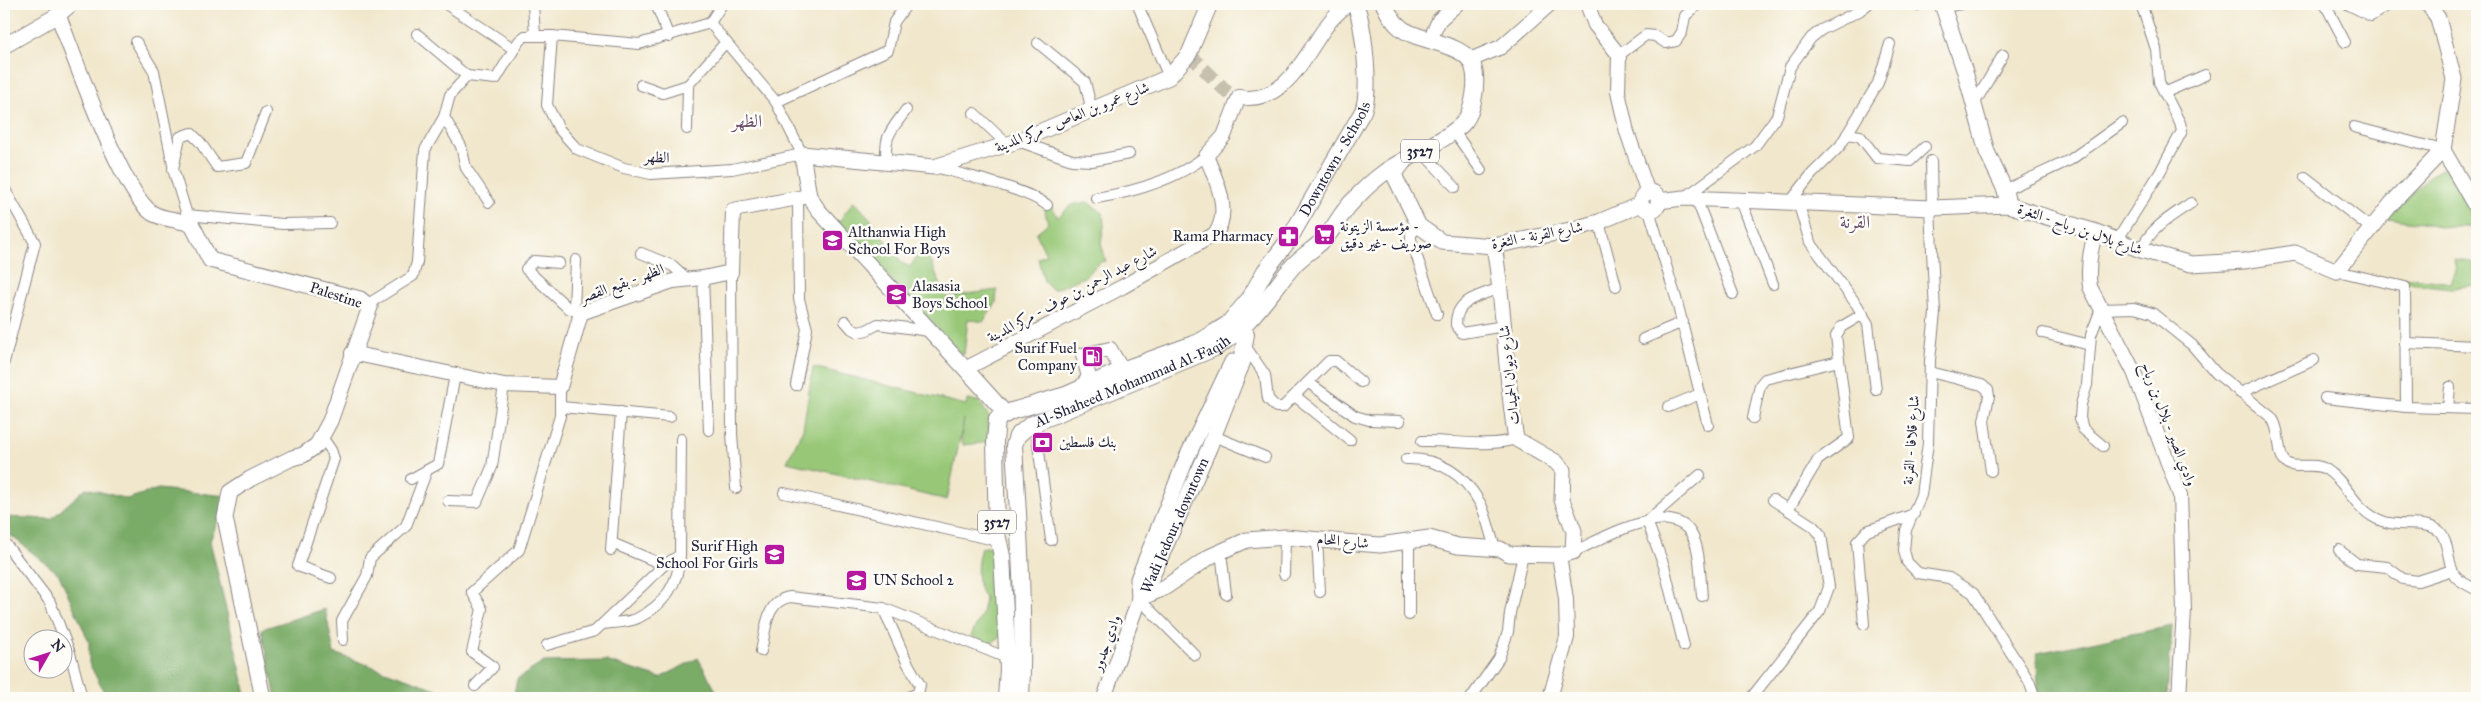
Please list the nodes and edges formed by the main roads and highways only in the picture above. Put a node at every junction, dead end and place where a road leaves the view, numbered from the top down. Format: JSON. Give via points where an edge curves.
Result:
{"nodes":[{"id":1,"x":70,"y":4,"type":"edge"},
{"id":2,"x":1210,"y":4,"type":"edge"},
{"id":3,"x":1355,"y":4,"type":"edge"},
{"id":4,"x":1384,"y":4,"type":"edge"},
{"id":5,"x":2428,"y":4,"type":"edge"},
{"id":6,"x":1943,"y":5,"type":"edge"},
{"id":7,"x":58,"y":15,"type":"junction"},
{"id":8,"x":4,"y":46,"type":"edge"},
{"id":9,"x":2443,"y":150,"type":"junction"},
{"id":10,"x":1405,"y":160,"type":"junction"},
{"id":11,"x":1376,"y":180,"type":"junction"},
{"id":12,"x":1398,"y":185,"type":"junction"},
{"id":13,"x":2007,"y":198,"type":"junction"},
{"id":14,"x":1649,"y":202,"type":"joint"},
{"id":15,"x":2477,"y":209,"type":"edge"},
{"id":16,"x":1494,"y":246,"type":"junction"},
{"id":17,"x":1256,"y":286,"type":"junction"},
{"id":18,"x":1266,"y":303,"type":"junction"},
{"id":19,"x":1232,"y":329,"type":"junction"},
{"id":20,"x":1238,"y":359,"type":"junction"},
{"id":21,"x":1122,"y":370,"type":"junction"},
{"id":22,"x":1118,"y":389,"type":"junction"},
{"id":23,"x":1072,"y":392,"type":"joint"},
{"id":24,"x":1006,"y":414,"type":"junction"},
{"id":25,"x":1033,"y":423,"type":"junction"},
{"id":26,"x":1566,"y":553,"type":"joint"},
{"id":27,"x":1139,"y":600,"type":"junction"},
{"id":28,"x":263,"y":698,"type":"edge"},
{"id":29,"x":1006,"y":698,"type":"edge"},
{"id":30,"x":1021,"y":698,"type":"edge"}],
"edges":[{"from":1,"to":7,"type":"main road"},
{"from":2,"to":24,"type":"main road","name":"شارع عمرو بن العاص - مركز المدينة","via":[[1189,54],[1169,77],[1013,143],[934,167],[802,154],[803,197],[967,368]]},
{"from":3,"to":17,"type":"main road","name":"Downtown - Schools","number":"3527","via":[[1367,102],[1359,122],[1288,241]]},
{"from":4,"to":10,"type":"main road","number":"3527","via":[[1388,14],[1402,29],[1452,48],[1474,66],[1474,100],[1464,122]]},
{"from":5,"to":9,"type":"main road","via":[[2438,18],[2454,79]]},
{"from":6,"to":13,"type":"main road","via":[[1986,152]]},
{"from":7,"to":8,"type":"main road"},
{"from":7,"to":28,"type":"main road","name":"Palestine","via":[[124,176],[152,213],[189,219],[210,260],[360,299],[368,304],[370,310],[330,421],[317,445],[230,492],[225,518]]},
{"from":9,"to":13,"type":"main road","name":"شارع بلال بن رباح - الثغرة","via":[[2392,202],[2337,270],[2295,253],[2244,261],[2191,264],[2142,250]]},
{"from":9,"to":15,"type":"main road"},
{"from":10,"to":11,"type":"main road","number":"3527"},
{"from":10,"to":12,"type":"main road","via":[[1394,175]]},
{"from":11,"to":12,"type":"main road"},
{"from":11,"to":18,"type":"main road","number":"3527","via":[[1353,200],[1326,237],[1294,265]]},
{"from":12,"to":16,"type":"main road","name":"شارع القرنة - الثغرة","via":[[1419,226],[1442,242]]},
{"from":13,"to":14,"type":"main road","name":"شارع بلال بن رباح - الثغرة","via":[[1931,208],[1690,198]]},
{"from":14,"to":16,"type":"main road","name":"شارع القرنة - الثغرة","via":[[1599,222]]},
{"from":16,"to":26,"type":"main road","name":"شارع ديوان الحميدات","via":[[1516,439],[1556,462],[1563,470],[1562,500],[1574,531]]},
{"from":17,"to":18,"type":"main road","via":[[1259,300]]},
{"from":17,"to":19,"type":"main road","name":"Downtown - Schools","number":"3527"},
{"from":18,"to":19,"type":"main road","name":"Al-Shaheed Mohammad Al-Faqih","number":"3527"},
{"from":18,"to":20,"type":"main road","number":"3527"},
{"from":19,"to":20,"type":"main road","via":[[1232,344]]},
{"from":19,"to":21,"type":"main road","name":"Downtown - Schools","number":"3527"},
{"from":19,"to":22,"type":"main road","name":"Al-Shaheed Mohammad Al-Faqih","number":"3527","via":[[1215,348]]},
{"from":20,"to":27,"type":"main road","name":"Wadi Jedour, downtown","via":[[1214,436]]},
{"from":20,"to":27,"type":"main road","name":"Wadi Jedour, downtown","via":[[1187,457],[1138,579]]},
{"from":21,"to":22,"type":"main road","via":[[1124,379]]},
{"from":21,"to":23,"type":"main road","name":"Downtown - Schools","number":"3527"},
{"from":22,"to":25,"type":"main road","name":"Al-Shaheed Mohammad Al-Faqih","number":"3527"},
{"from":23,"to":24,"type":"main road","name":"Al-Shaheed Mohammad Al-Faqih","number":"3527"},
{"from":24,"to":25,"type":"main road","number":"3527","via":[[1004,424],[1010,432]]},
{"from":24,"to":29,"type":"main road","number":"3527","via":[[998,419],[995,432],[998,541],[1002,556],[1007,658]]},
{"from":25,"to":30,"type":"main road","name":"Al-Shaheed Mohammad Al-Faqih","number":"3527","via":[[1014,442],[1021,541]]},
{"from":26,"to":27,"type":"main road","name":"شارع اللحام","via":[[1509,554],[1495,548],[1458,546],[1429,538],[1380,545],[1285,537],[1247,540]]}]}
